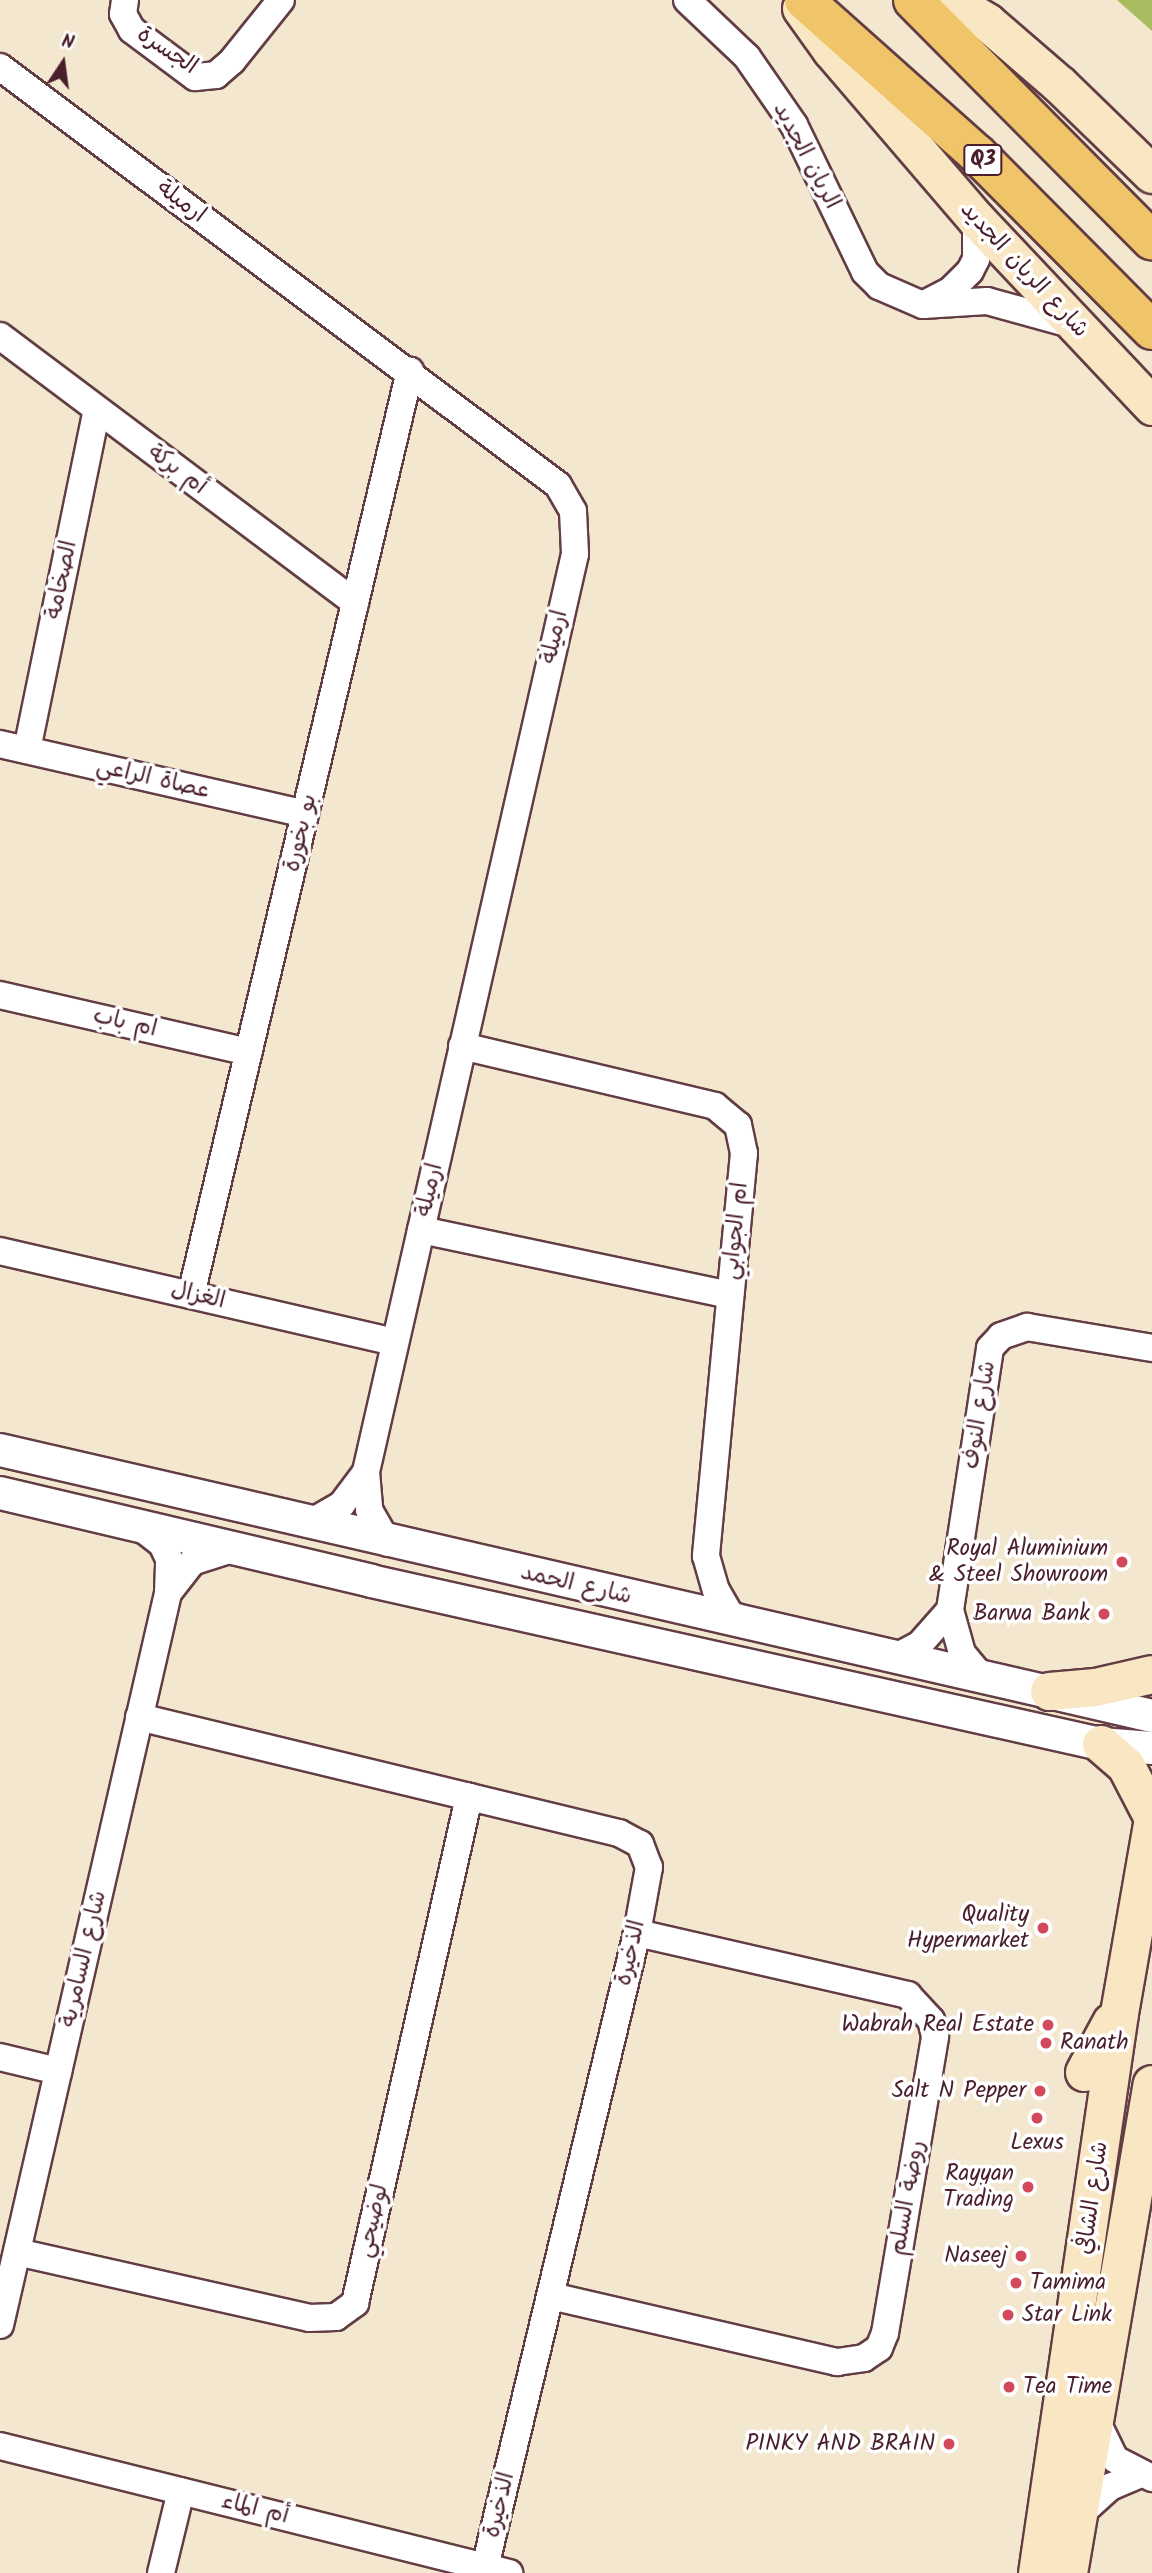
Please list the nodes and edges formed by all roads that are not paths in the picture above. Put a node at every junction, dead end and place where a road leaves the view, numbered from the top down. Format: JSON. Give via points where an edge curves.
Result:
{"nodes":[{"id":1,"x":125,"y":0,"type":"edge"},
{"id":2,"x":281,"y":0,"type":"edge"},
{"id":3,"x":687,"y":0,"type":"edge"},
{"id":4,"x":795,"y":0,"type":"edge"},
{"id":5,"x":804,"y":0,"type":"edge"},
{"id":6,"x":913,"y":0,"type":"edge"},
{"id":7,"x":950,"y":0,"type":"edge"},
{"id":8,"x":0,"y":67,"type":"edge"},
{"id":9,"x":1152,"y":174,"type":"edge"},
{"id":10,"x":976,"y":219,"type":"junction"},
{"id":11,"x":1152,"y":240,"type":"edge"},
{"id":12,"x":923,"y":305,"type":"junction"},
{"id":13,"x":1074,"y":324,"type":"junction"},
{"id":14,"x":1152,"y":330,"type":"edge"},
{"id":15,"x":0,"y":336,"type":"edge"},
{"id":16,"x":410,"y":371,"type":"junction"},
{"id":17,"x":1152,"y":405,"type":"edge"},
{"id":18,"x":97,"y":410,"type":"junction"},
{"id":19,"x":355,"y":603,"type":"junction"},
{"id":20,"x":0,"y":744,"type":"edge"},
{"id":21,"x":27,"y":750,"type":"junction"},
{"id":22,"x":305,"y":814,"type":"junction"},
{"id":23,"x":0,"y":995,"type":"edge"},
{"id":24,"x":462,"y":1046,"type":"junction"},
{"id":25,"x":249,"y":1052,"type":"junction"},
{"id":26,"x":421,"y":1230,"type":"junction"},
{"id":27,"x":0,"y":1251,"type":"edge"},
{"id":28,"x":191,"y":1295,"type":"junction"},
{"id":29,"x":730,"y":1295,"type":"junction"},
{"id":30,"x":395,"y":1342,"type":"junction"},
{"id":31,"x":1152,"y":1348,"type":"edge"},
{"id":32,"x":0,"y":1450,"type":"edge"},
{"id":33,"x":366,"y":1472,"type":"junction"},
{"id":34,"x":0,"y":1493,"type":"edge"},
{"id":35,"x":137,"y":1524,"type":"junction"},
{"id":36,"x":308,"y":1524,"type":"junction"},
{"id":37,"x":388,"y":1543,"type":"junction"},
{"id":38,"x":235,"y":1548,"type":"junction"},
{"id":39,"x":168,"y":1592,"type":"junction"},
{"id":40,"x":950,"y":1610,"type":"junction"},
{"id":41,"x":734,"y":1620,"type":"junction"},
{"id":42,"x":894,"y":1658,"type":"junction"},
{"id":43,"x":1152,"y":1674,"type":"edge"},
{"id":44,"x":982,"y":1677,"type":"junction"},
{"id":45,"x":1049,"y":1691,"type":"junction"},
{"id":46,"x":1152,"y":1716,"type":"edge"},
{"id":47,"x":139,"y":1717,"type":"junction"},
{"id":48,"x":1101,"y":1744,"type":"junction"},
{"id":49,"x":1152,"y":1748,"type":"edge"},
{"id":50,"x":470,"y":1797,"type":"junction"},
{"id":51,"x":1152,"y":1815,"type":"edge"},
{"id":52,"x":1152,"y":1823,"type":"edge"},
{"id":53,"x":637,"y":1933,"type":"junction"},
{"id":54,"x":1119,"y":2013,"type":"junction"},
{"id":55,"x":0,"y":2057,"type":"edge"},
{"id":56,"x":58,"y":2071,"type":"junction"},
{"id":57,"x":1084,"y":2072,"type":"dead end"},
{"id":58,"x":1152,"y":2084,"type":"edge"},
{"id":59,"x":1067,"y":2182,"type":"dead end"},
{"id":60,"x":1090,"y":2219,"type":"junction"},
{"id":61,"x":17,"y":2252,"type":"junction"},
{"id":62,"x":551,"y":2296,"type":"junction"},
{"id":63,"x":0,"y":2325,"type":"edge"},
{"id":64,"x":1068,"y":2370,"type":"junction"},
{"id":65,"x":1040,"y":2406,"type":"dead end"},
{"id":66,"x":1095,"y":2418,"type":"junction"},
{"id":67,"x":0,"y":2446,"type":"edge"},
{"id":68,"x":1145,"y":2477,"type":"edge"},
{"id":69,"x":181,"y":2491,"type":"junction"},
{"id":70,"x":1079,"y":2515,"type":"junction"},
{"id":71,"x":497,"y":2570,"type":"edge"},
{"id":72,"x":161,"y":2573,"type":"edge"},
{"id":73,"x":1037,"y":2573,"type":"edge"},
{"id":74,"x":1068,"y":2573,"type":"edge"}],
"edges":[{"from":1,"to":2,"type":"street","name":"الجسرة","via":[[124,14],[132,30],[195,77],[216,75],[232,61]]},
{"from":3,"to":12,"type":"street","name":"الريان الجديد","via":[[747,57],[794,125],[865,272],[897,297]]},
{"from":4,"to":10,"type":"main road","name":"شارع الريان الجديد","via":[[831,50]]},
{"from":5,"to":14,"type":"highway","name":"شارع الريان الجديد","number":"Q3","via":[[977,154]]},
{"from":6,"to":11,"type":"highway"},
{"from":7,"to":9,"type":"main road","via":[[987,22]]},
{"from":8,"to":16,"type":"street","name":"ارميلة"},
{"from":10,"to":12,"type":"street","via":[[976,259],[970,271],[950,291]]},
{"from":10,"to":13,"type":"main road","name":"شارع الريان الجديد"},
{"from":12,"to":13,"type":"street","name":"الريان الجديد","via":[[987,301]]},
{"from":13,"to":17,"type":"main road","name":"شارع الريان الجديد"},
{"from":15,"to":18,"type":"street","name":"أم بركة"},
{"from":16,"to":19,"type":"street","name":"بو بخورة"},
{"from":16,"to":24,"type":"street","name":"ارميلة","via":[[558,485],[573,511],[575,554]]},
{"from":18,"to":19,"type":"street","name":"أم بركة"},
{"from":18,"to":21,"type":"street","name":"الصخامة"},
{"from":19,"to":22,"type":"street","name":"بو بخورة"},
{"from":20,"to":21,"type":"street","name":"عصاة الراعي"},
{"from":21,"to":22,"type":"street","name":"عصاة الراعي"},
{"from":22,"to":25,"type":"street","name":"بو بخورة"},
{"from":23,"to":25,"type":"street","name":"ام باب"},
{"from":24,"to":26,"type":"street","name":"ارميلة"},
{"from":24,"to":29,"type":"street","name":"ام الجوابي","via":[[715,1106],[733,1118],[744,1143]]},
{"from":25,"to":28,"type":"street","name":"بو بخورة"},
{"from":26,"to":29,"type":"street"},
{"from":26,"to":30,"type":"street","name":"ارميلة"},
{"from":27,"to":28,"type":"street","name":"الغزال"},
{"from":28,"to":30,"type":"street","name":"الغزال"},
{"from":29,"to":41,"type":"street","name":"ام الجوابي","via":[[706,1556],[716,1590]]},
{"from":30,"to":33,"type":"street","name":"ارميلة"},
{"from":31,"to":40,"type":"street","name":"شارع النوف","via":[[1027,1327],[1001,1336],[990,1348]]},
{"from":32,"to":36,"type":"street","name":"شارع الحمد"},
{"from":33,"to":36,"type":"street","name":"ارميلة","via":[[342,1504]]},
{"from":33,"to":37,"type":"street","name":"ارميلة","via":[[369,1510]]},
{"from":34,"to":35,"type":"street","name":"شارع الحمد"},
{"from":35,"to":38,"type":"street","name":"شارع الحمد"},
{"from":35,"to":39,"type":"street","name":"شارع السامرية","via":[[162,1544],[169,1559]]},
{"from":36,"to":37,"type":"street","name":"شارع الحمد"},
{"from":37,"to":41,"type":"street","name":"شارع الحمد"},
{"from":38,"to":39,"type":"street","name":"شارع السامرية","via":[[192,1562]]},
{"from":38,"to":48,"type":"street","name":"شارع الحمد"},
{"from":39,"to":47,"type":"street","name":"شارع السامرية"},
{"from":40,"to":42,"type":"street","via":[[920,1644]]},
{"from":40,"to":44,"type":"street","name":"شارع النوف","via":[[959,1647]]},
{"from":41,"to":42,"type":"street","name":"شارع الحمد"},
{"from":42,"to":44,"type":"street","name":"شارع الحمد"},
{"from":43,"to":45,"type":"main road","via":[[1095,1688]]},
{"from":44,"to":45,"type":"street","name":"شارع الحمد"},
{"from":45,"to":46,"type":"street","name":"شارع الحمد"},
{"from":47,"to":50,"type":"street","name":"الذخيرة"},
{"from":47,"to":56,"type":"street","name":"شارع السامرية"},
{"from":48,"to":49,"type":"street","name":"شارع الحمد"},
{"from":48,"to":51,"type":"main road","via":[[1126,1766]]},
{"from":50,"to":53,"type":"street","name":"الذخيرة","via":[[619,1833],[640,1844],[649,1867]]},
{"from":50,"to":61,"type":"street","name":"لوضيحي","via":[[355,2303],[336,2317],[309,2318]]},
{"from":52,"to":54,"type":"main road","name":"شارع الشافي"},
{"from":53,"to":62,"type":"street","name":"الذخيرة"},
{"from":53,"to":62,"type":"street","name":"روضة السلم","via":[[908,1995],[931,2020],[935,2036],[885,2333],[879,2348],[864,2358],[837,2362]]},
{"from":54,"to":57,"type":"main road"},
{"from":54,"to":60,"type":"main road","name":"شارع الشافي"},
{"from":55,"to":56,"type":"street"},
{"from":56,"to":61,"type":"street","name":"شارع السامرية"},
{"from":58,"to":66,"type":"main road","name":"شارع الشافي"},
{"from":59,"to":60,"type":"main road"},
{"from":60,"to":64,"type":"main road","name":"شارع الشافي"},
{"from":61,"to":63,"type":"street","name":"شارع السامرية"},
{"from":62,"to":71,"type":"street","name":"الذخيرة"},
{"from":64,"to":65,"type":"main road"},
{"from":64,"to":73,"type":"main road","name":"شارع الشافي"},
{"from":66,"to":68,"type":"street","via":[[1115,2459]]},
{"from":66,"to":70,"type":"main road","name":"شارع الشافي"},
{"from":67,"to":69,"type":"street","name":"أم الماء"},
{"from":68,"to":70,"type":"street","via":[[1110,2487]]},
{"from":69,"to":71,"type":"street","name":"أم الماء"},
{"from":69,"to":72,"type":"street"},
{"from":70,"to":74,"type":"main road","name":"شارع الشافي"}]}
